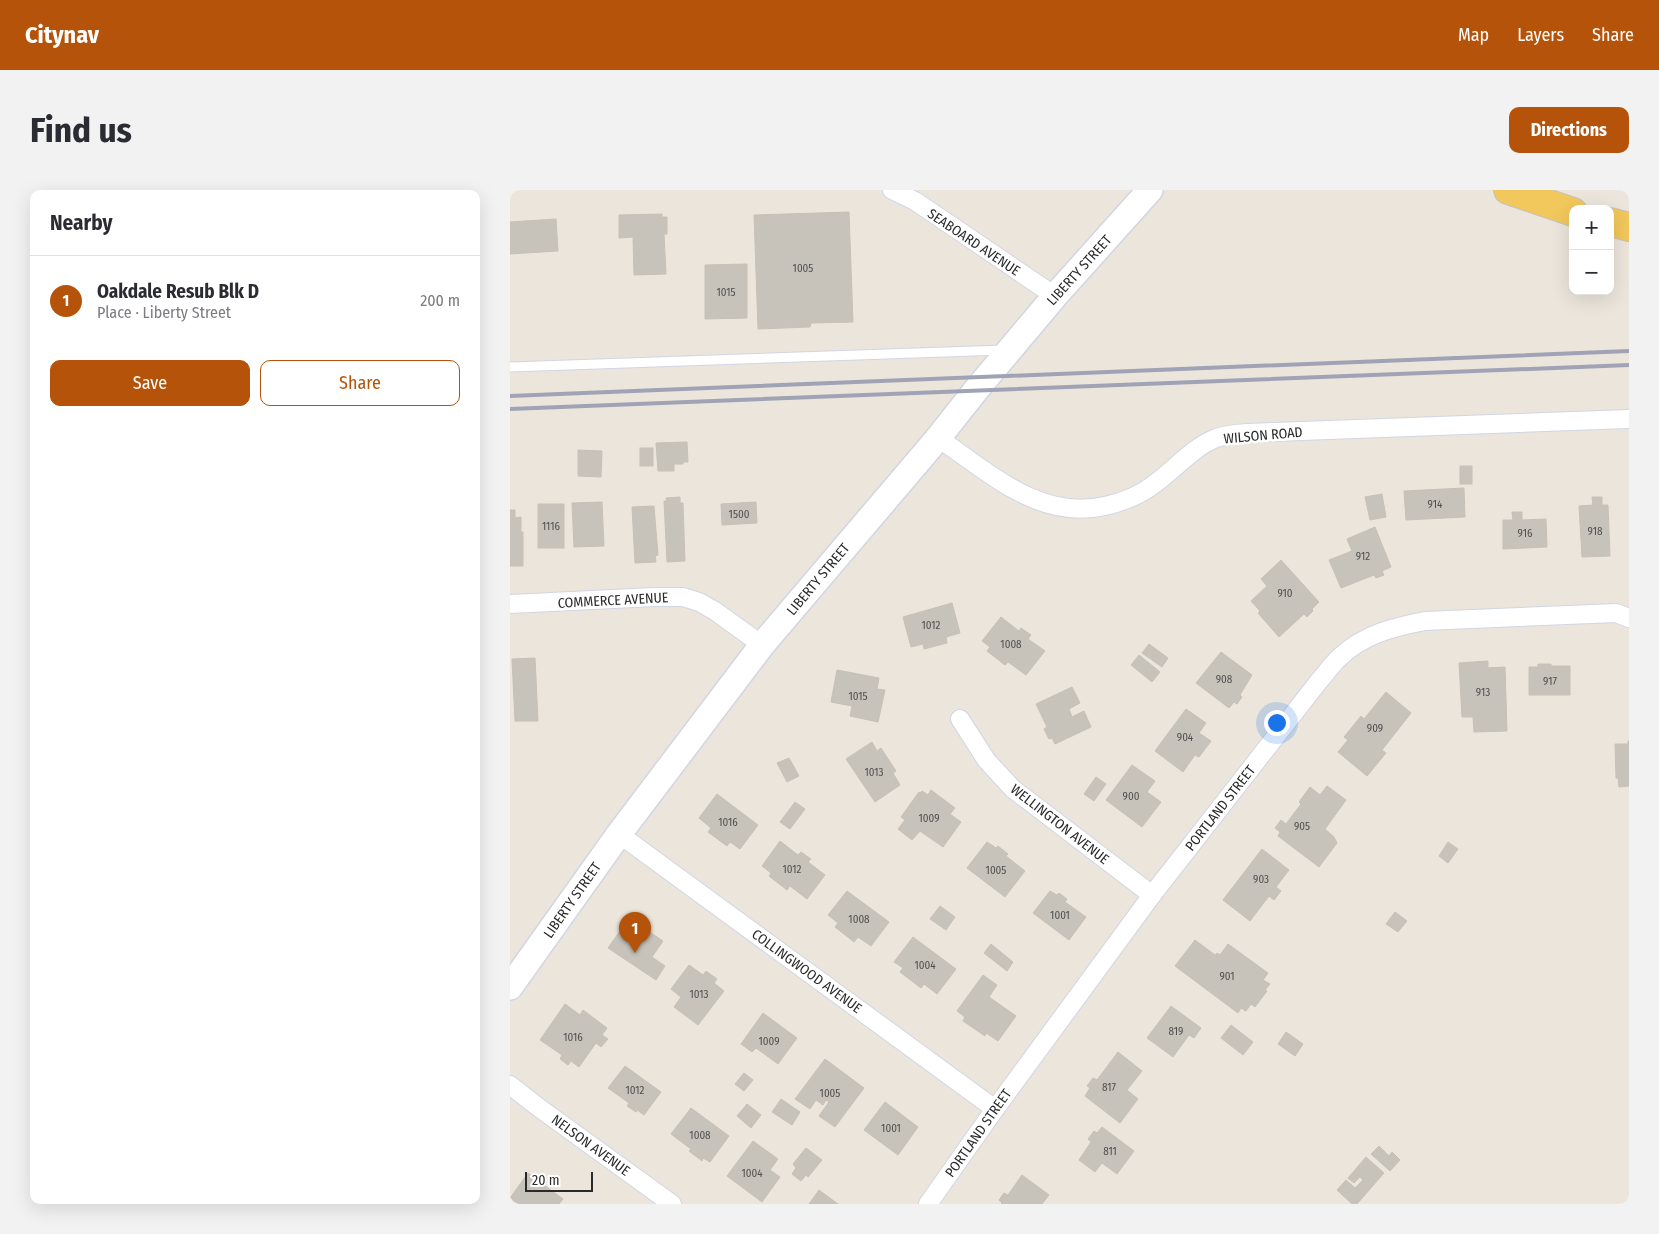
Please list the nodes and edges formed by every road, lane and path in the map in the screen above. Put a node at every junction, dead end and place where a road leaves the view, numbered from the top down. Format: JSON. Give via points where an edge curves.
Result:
{"nodes":[{"id":1,"x":892,"y":190,"type":"edge"},
{"id":2,"x":1150,"y":190,"type":"edge"},
{"id":3,"x":1508,"y":190,"type":"edge"},
{"id":4,"x":1569,"y":211,"type":"edge"},
{"id":5,"x":1614,"y":223,"type":"edge"},
{"id":6,"x":1629,"y":227,"type":"edge"},
{"id":7,"x":1055,"y":296,"type":"junction"},
{"id":8,"x":1012,"y":349,"type":"junction"},
{"id":9,"x":510,"y":367,"type":"edge"},
{"id":10,"x":1629,"y":418,"type":"edge"},
{"id":11,"x":938,"y":438,"type":"junction"},
{"id":12,"x":510,"y":604,"type":"edge"},
{"id":13,"x":1629,"y":618,"type":"edge"},
{"id":14,"x":762,"y":645,"type":"junction"},
{"id":15,"x":960,"y":719,"type":"dead end"},
{"id":16,"x":618,"y":834,"type":"junction"},
{"id":17,"x":1152,"y":895,"type":"junction"},
{"id":18,"x":510,"y":987,"type":"edge"},
{"id":19,"x":510,"y":1085,"type":"edge"},
{"id":20,"x":995,"y":1109,"type":"junction"},
{"id":21,"x":672,"y":1204,"type":"edge"},
{"id":22,"x":928,"y":1204,"type":"edge"}],
"edges":[{"from":1,"to":7,"type":"street","name":"SEABOARD AVENUE","via":[[914,201]]},
{"from":2,"to":7,"type":"main road","name":"LIBERTY STREET"},
{"from":3,"to":4,"type":"main road"},
{"from":5,"to":6,"type":"main road"},
{"from":7,"to":8,"type":"main road","name":"LIBERTY STREET"},
{"from":8,"to":9,"type":"lane"},
{"from":8,"to":11,"type":"main road","name":"LIBERTY STREET"},
{"from":10,"to":11,"type":"street","name":"WILSON ROAD","via":[[1234,435],[1214,439],[1137,496],[1116,504],[1073,510],[1046,505],[1025,496]]},
{"from":11,"to":14,"type":"main road","name":"LIBERTY STREET"},
{"from":12,"to":14,"type":"street","name":"COMMERCE AVENUE","via":[[683,597],[715,611]]},
{"from":13,"to":17,"type":"street","name":"PORTLAND STREET","via":[[1616,613],[1425,621],[1394,627],[1365,638],[1340,657],[1319,681]]},
{"from":14,"to":16,"type":"main road","name":"LIBERTY STREET"},
{"from":15,"to":17,"type":"street","name":"WELLINGTON AVENUE","via":[[986,761],[1013,789]]},
{"from":16,"to":18,"type":"main road","name":"LIBERTY STREET"},
{"from":16,"to":20,"type":"street","name":"COLLINGWOOD AVENUE"},
{"from":17,"to":20,"type":"street","name":"PORTLAND STREET"},
{"from":19,"to":21,"type":"street","name":"NELSON AVENUE"},
{"from":20,"to":22,"type":"street","name":"PORTLAND STREET"}]}
